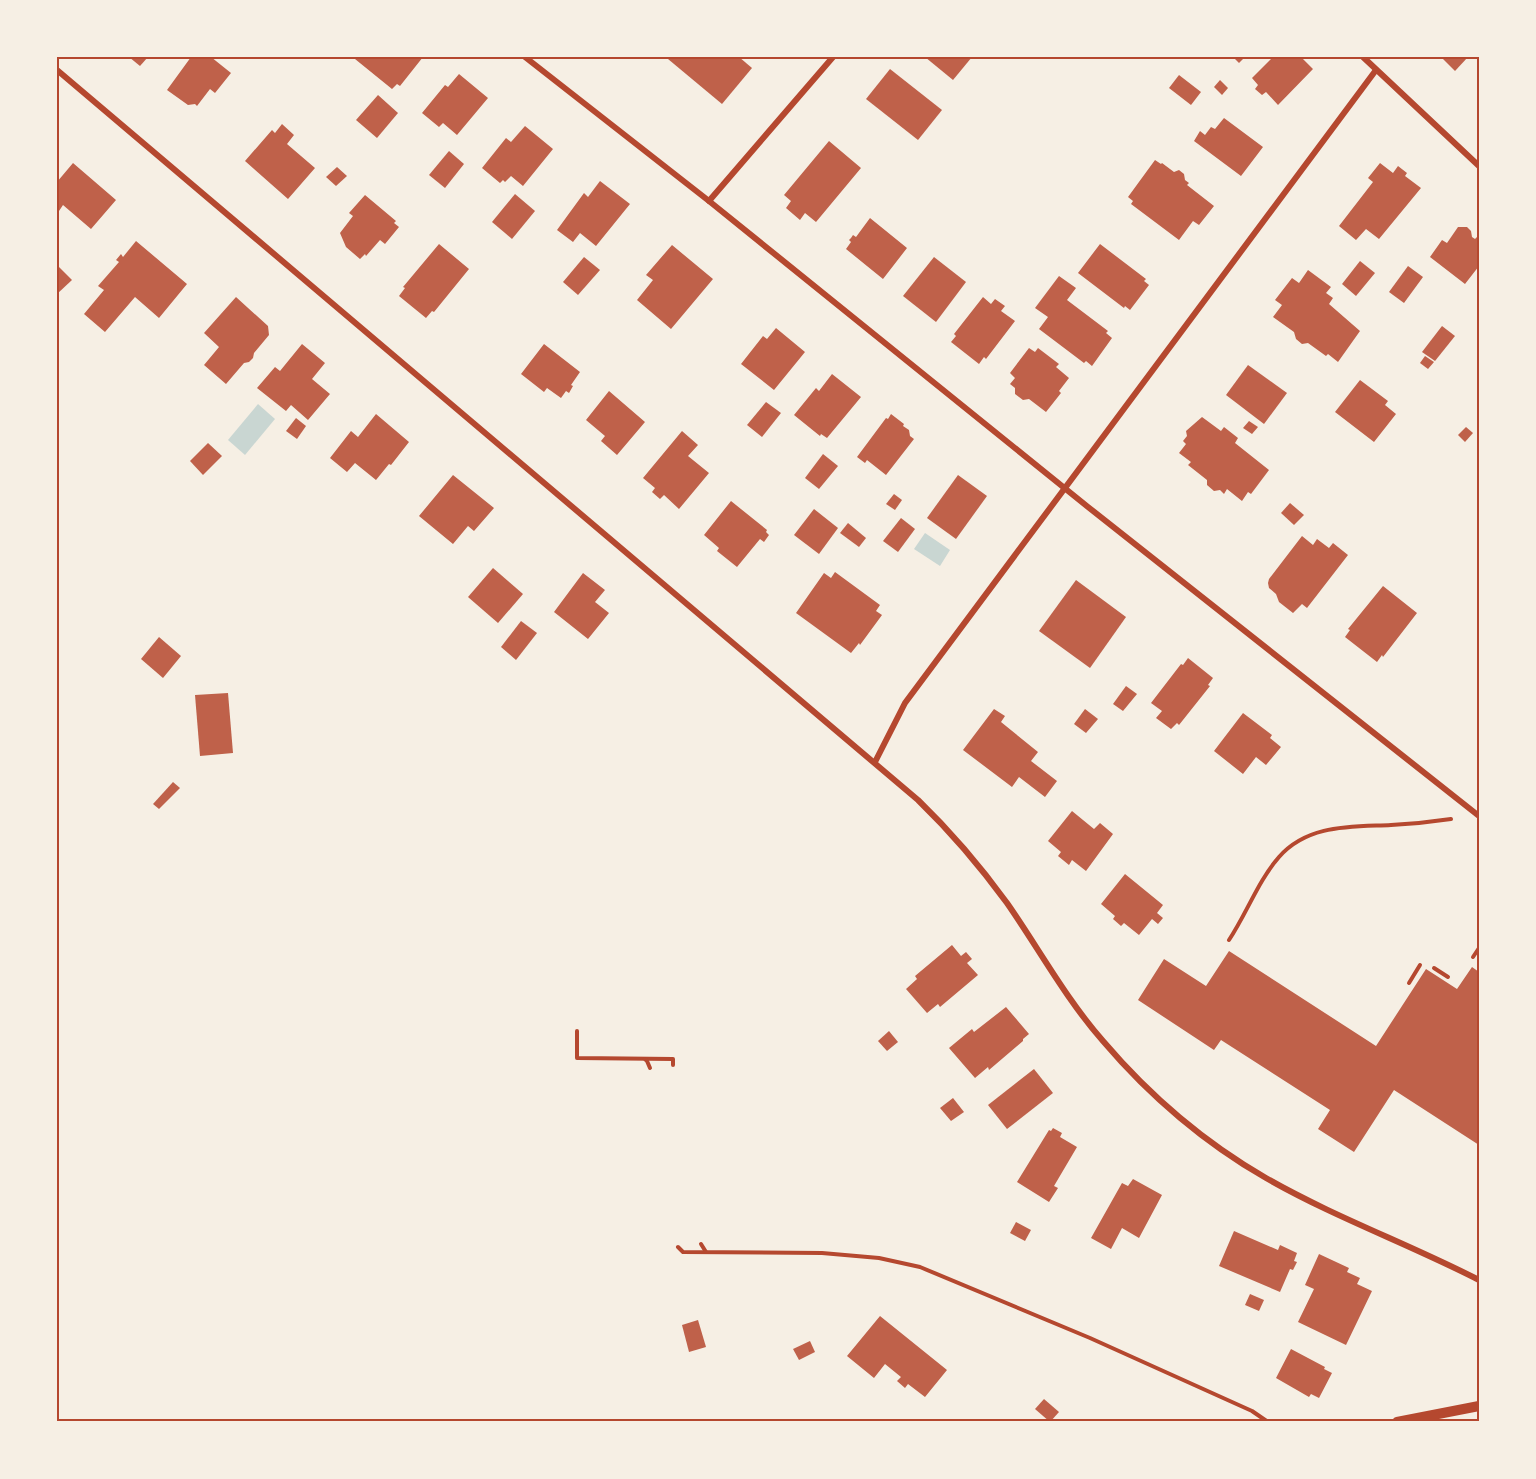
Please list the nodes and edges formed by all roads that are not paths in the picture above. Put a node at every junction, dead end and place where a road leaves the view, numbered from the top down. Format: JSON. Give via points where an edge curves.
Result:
{"nodes":[{"id":1,"x":525,"y":57,"type":"edge"},
{"id":2,"x":833,"y":57,"type":"edge"},
{"id":3,"x":1363,"y":57,"type":"edge"},
{"id":4,"x":57,"y":70,"type":"edge"},
{"id":5,"x":1376,"y":70,"type":"junction"},
{"id":6,"x":1479,"y":166,"type":"edge"},
{"id":7,"x":710,"y":201,"type":"junction"},
{"id":8,"x":1064,"y":487,"type":"junction"},
{"id":9,"x":875,"y":762,"type":"junction"},
{"id":10,"x":1479,"y":816,"type":"edge"},
{"id":11,"x":1479,"y":1280,"type":"edge"},
{"id":12,"x":1479,"y":1406,"type":"edge"},
{"id":13,"x":1397,"y":1422,"type":"edge"}],
"edges":[{"from":1,"to":7,"type":"street"},
{"from":2,"to":7,"type":"street"},
{"from":3,"to":5,"type":"street"},
{"from":4,"to":9,"type":"street"},
{"from":5,"to":6,"type":"street"},
{"from":5,"to":8,"type":"street"},
{"from":7,"to":8,"type":"street"},
{"from":8,"to":9,"type":"street","via":[[904,703]]},
{"from":8,"to":10,"type":"street"},
{"from":9,"to":11,"type":"street","via":[[965,850],[1007,904],[1085,1020],[1126,1067],[1174,1112],[1204,1137],[1267,1178]]},
{"from":12,"to":13,"type":"street"}]}
